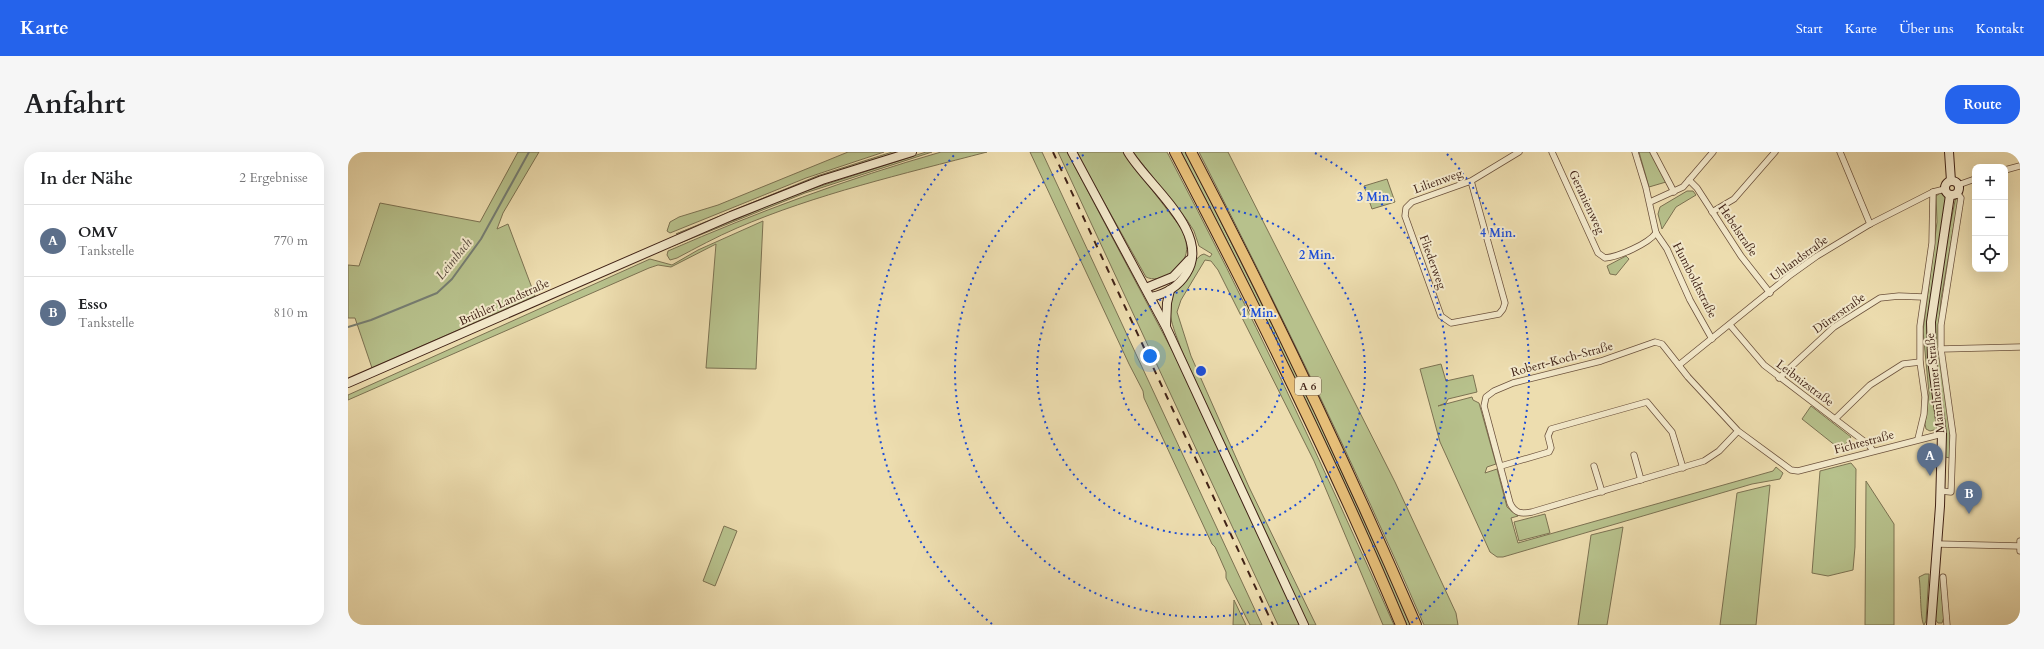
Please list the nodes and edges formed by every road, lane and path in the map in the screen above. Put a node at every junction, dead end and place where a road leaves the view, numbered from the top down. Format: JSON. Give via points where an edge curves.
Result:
{"nodes":[{"id":1,"x":912,"y":152,"type":"edge"},
{"id":2,"x":1072,"y":152,"type":"edge"},
{"id":3,"x":1128,"y":152,"type":"edge"},
{"id":4,"x":1176,"y":152,"type":"edge"},
{"id":5,"x":1191,"y":152,"type":"edge"},
{"id":6,"x":1519,"y":152,"type":"edge"},
{"id":7,"x":1552,"y":152,"type":"edge"},
{"id":8,"x":1635,"y":152,"type":"edge"},
{"id":9,"x":1653,"y":152,"type":"edge"},
{"id":10,"x":1713,"y":152,"type":"edge"},
{"id":11,"x":1775,"y":152,"type":"edge"},
{"id":12,"x":1840,"y":152,"type":"edge"},
{"id":13,"x":1949,"y":152,"type":"edge"},
{"id":14,"x":2020,"y":166,"type":"edge"},
{"id":15,"x":2008,"y":169,"type":"edge"},
{"id":16,"x":1972,"y":179,"type":"edge"},
{"id":17,"x":1689,"y":180,"type":"junction"},
{"id":18,"x":1471,"y":181,"type":"junction"},
{"id":19,"x":1952,"y":188,"type":"junction"},
{"id":20,"x":1674,"y":192,"type":"junction"},
{"id":21,"x":1933,"y":192,"type":"junction"},
{"id":22,"x":1650,"y":202,"type":"junction"},
{"id":23,"x":1406,"y":208,"type":"joint"},
{"id":24,"x":1712,"y":212,"type":"junction"},
{"id":25,"x":1870,"y":224,"type":"junction"},
{"id":26,"x":1656,"y":234,"type":"junction"},
{"id":27,"x":1191,"y":258,"type":"junction"},
{"id":28,"x":1146,"y":288,"type":"junction"},
{"id":29,"x":1170,"y":290,"type":"junction"},
{"id":30,"x":1770,"y":293,"type":"junction"},
{"id":31,"x":1151,"y":296,"type":"junction"},
{"id":32,"x":1923,"y":297,"type":"junction"},
{"id":33,"x":1730,"y":325,"type":"junction"},
{"id":34,"x":1166,"y":327,"type":"junction"},
{"id":35,"x":1712,"y":339,"type":"junction"},
{"id":36,"x":2020,"y":347,"type":"edge"},
{"id":37,"x":1941,"y":349,"type":"junction"},
{"id":38,"x":1920,"y":362,"type":"junction"},
{"id":39,"x":1679,"y":366,"type":"junction"},
{"id":40,"x":1780,"y":378,"type":"junction"},
{"id":41,"x":348,"y":384,"type":"edge"},
{"id":42,"x":1835,"y":419,"type":"junction"},
{"id":43,"x":1738,"y":431,"type":"junction"},
{"id":44,"x":1942,"y":434,"type":"junction"},
{"id":45,"x":1918,"y":439,"type":"junction"},
{"id":46,"x":1873,"y":451,"type":"junction"},
{"id":47,"x":1634,"y":454,"type":"dead end"},
{"id":48,"x":1501,"y":466,"type":"junction"},
{"id":49,"x":1594,"y":466,"type":"dead end"},
{"id":50,"x":1683,"y":468,"type":"junction"},
{"id":51,"x":1641,"y":480,"type":"junction"},
{"id":52,"x":1941,"y":491,"type":"junction"},
{"id":53,"x":1602,"y":492,"type":"junction"},
{"id":54,"x":2020,"y":541,"type":"edge"},
{"id":55,"x":1938,"y":544,"type":"junction"},
{"id":56,"x":2020,"y":546,"type":"edge"},
{"id":57,"x":2020,"y":551,"type":"edge"},
{"id":58,"x":1943,"y":577,"type":"dead end"},
{"id":59,"x":1304,"y":625,"type":"edge"},
{"id":60,"x":1402,"y":625,"type":"edge"},
{"id":61,"x":1416,"y":625,"type":"edge"},
{"id":62,"x":1931,"y":625,"type":"edge"},
{"id":63,"x":1947,"y":625,"type":"edge"}],
"edges":[{"from":1,"to":41,"type":"main road","name":"Brühler Landstraße","via":[[797,190],[669,243]]},
{"from":2,"to":28,"type":"main road"},
{"from":3,"to":27,"type":"main road","via":[[1184,224],[1192,243]]},
{"from":4,"to":60,"type":"highway","number":"A 6","via":[[1295,390]]},
{"from":5,"to":61,"type":"highway","number":"A 6","via":[[1307,384],[1365,507]]},
{"from":6,"to":18,"type":"street","name":"Lilienweg"},
{"from":7,"to":26,"type":"street","name":"Geranienweg","via":[[1598,253],[1605,258],[1613,258],[1651,240]]},
{"from":8,"to":22,"type":"street"},
{"from":9,"to":20,"type":"street"},
{"from":10,"to":17,"type":"street"},
{"from":11,"to":24,"type":"street","via":[[1734,199]]},
{"from":12,"to":25,"type":"street"},
{"from":13,"to":19,"type":"main road","name":"Mannheimer Straße"},
{"from":14,"to":15,"type":"street"},
{"from":16,"to":19,"type":"street","name":"Uhlandstraße"},
{"from":17,"to":20,"type":"street"},
{"from":17,"to":24,"type":"street","name":"Hebelstraße"},
{"from":18,"to":23,"type":"street","name":"Lilienweg","via":[[1412,202]]},
{"from":18,"to":23,"type":"street","name":"Fliederweg","via":[[1505,302],[1498,314],[1451,323],[1441,316],[1405,216]]},
{"from":19,"to":21,"type":"street","name":"Uhlandstraße"},
{"from":19,"to":37,"type":"street","name":"Mannheimer Straße","via":[[1962,198],[1943,302]]},
{"from":19,"to":44,"type":"main road","name":"Mannheimer Straße","via":[[1931,322],[1932,360]]},
{"from":20,"to":22,"type":"street"},
{"from":21,"to":25,"type":"street","name":"Uhlandstraße"},
{"from":21,"to":32,"type":"street","name":"Mannheimer Straße","via":[[1932,242]]},
{"from":22,"to":26,"type":"street"},
{"from":24,"to":30,"type":"street","name":"Hebelstraße","via":[[1741,256]]},
{"from":25,"to":30,"type":"street","name":"Uhlandstraße","via":[[1817,256]]},
{"from":26,"to":35,"type":"street","name":"Humboldtstraße","via":[[1667,249],[1687,295]]},
{"from":27,"to":28,"type":"main road","via":[[1173,277]]},
{"from":27,"to":29,"type":"main road","via":[[1187,272]]},
{"from":28,"to":31,"type":"main road"},
{"from":29,"to":31,"type":"main road"},
{"from":29,"to":34,"type":"main road"},
{"from":30,"to":33,"type":"street","name":"Uhlandstraße"},
{"from":31,"to":34,"type":"main road"},
{"from":32,"to":38,"type":"street","name":"Mannheimer Straße"},
{"from":32,"to":40,"type":"street","name":"Dürerstraße","via":[[1880,298],[1834,327]]},
{"from":33,"to":35,"type":"street","name":"Uhlandstraße"},
{"from":33,"to":40,"type":"street","name":"Leibnizstraße","via":[[1764,365]]},
{"from":34,"to":59,"type":"main road"},
{"from":35,"to":39,"type":"street","name":"Uhlandstraße"},
{"from":36,"to":37,"type":"street"},
{"from":37,"to":52,"type":"street","name":"Mannheimer Straße","via":[[1952,434],[1951,492]]},
{"from":38,"to":42,"type":"street","via":[[1903,364],[1870,385]]},
{"from":38,"to":45,"type":"street","name":"Mannheimer Straße","via":[[1925,403]]},
{"from":39,"to":43,"type":"street"},
{"from":39,"to":48,"type":"street","name":"Robert-Koch-Straße","via":[[1662,344],[1655,342],[1601,362],[1513,383],[1494,391],[1486,397],[1484,406]]},
{"from":40,"to":42,"type":"street","name":"Leibnizstraße"},
{"from":42,"to":46,"type":"street","name":"Leibnizstraße","via":[[1869,445]]},
{"from":43,"to":46,"type":"street","name":"Fichtestraße","via":[[1791,470],[1798,471]]},
{"from":43,"to":50,"type":"street","via":[[1712,457]]},
{"from":44,"to":45,"type":"street","name":"Fichtestraße"},
{"from":44,"to":52,"type":"main road","name":"Mannheimer Straße"},
{"from":45,"to":46,"type":"street","name":"Fichtestraße"},
{"from":47,"to":51,"type":"street"},
{"from":48,"to":50,"type":"street","via":[[1549,452],[1551,448],[1548,436],[1551,429],[1647,402],[1672,432]]},
{"from":48,"to":53,"type":"street","via":[[1512,508],[1520,513],[1532,512]]},
{"from":49,"to":53,"type":"street"},
{"from":50,"to":51,"type":"street"},
{"from":51,"to":53,"type":"street"},
{"from":52,"to":55,"type":"main road","name":"Mannheimer Straße"},
{"from":54,"to":56,"type":"street"},
{"from":55,"to":56,"type":"street"},
{"from":55,"to":62,"type":"main road","name":"Mannheimer Straße"},
{"from":56,"to":57,"type":"street"},
{"from":58,"to":63,"type":"street"}]}
